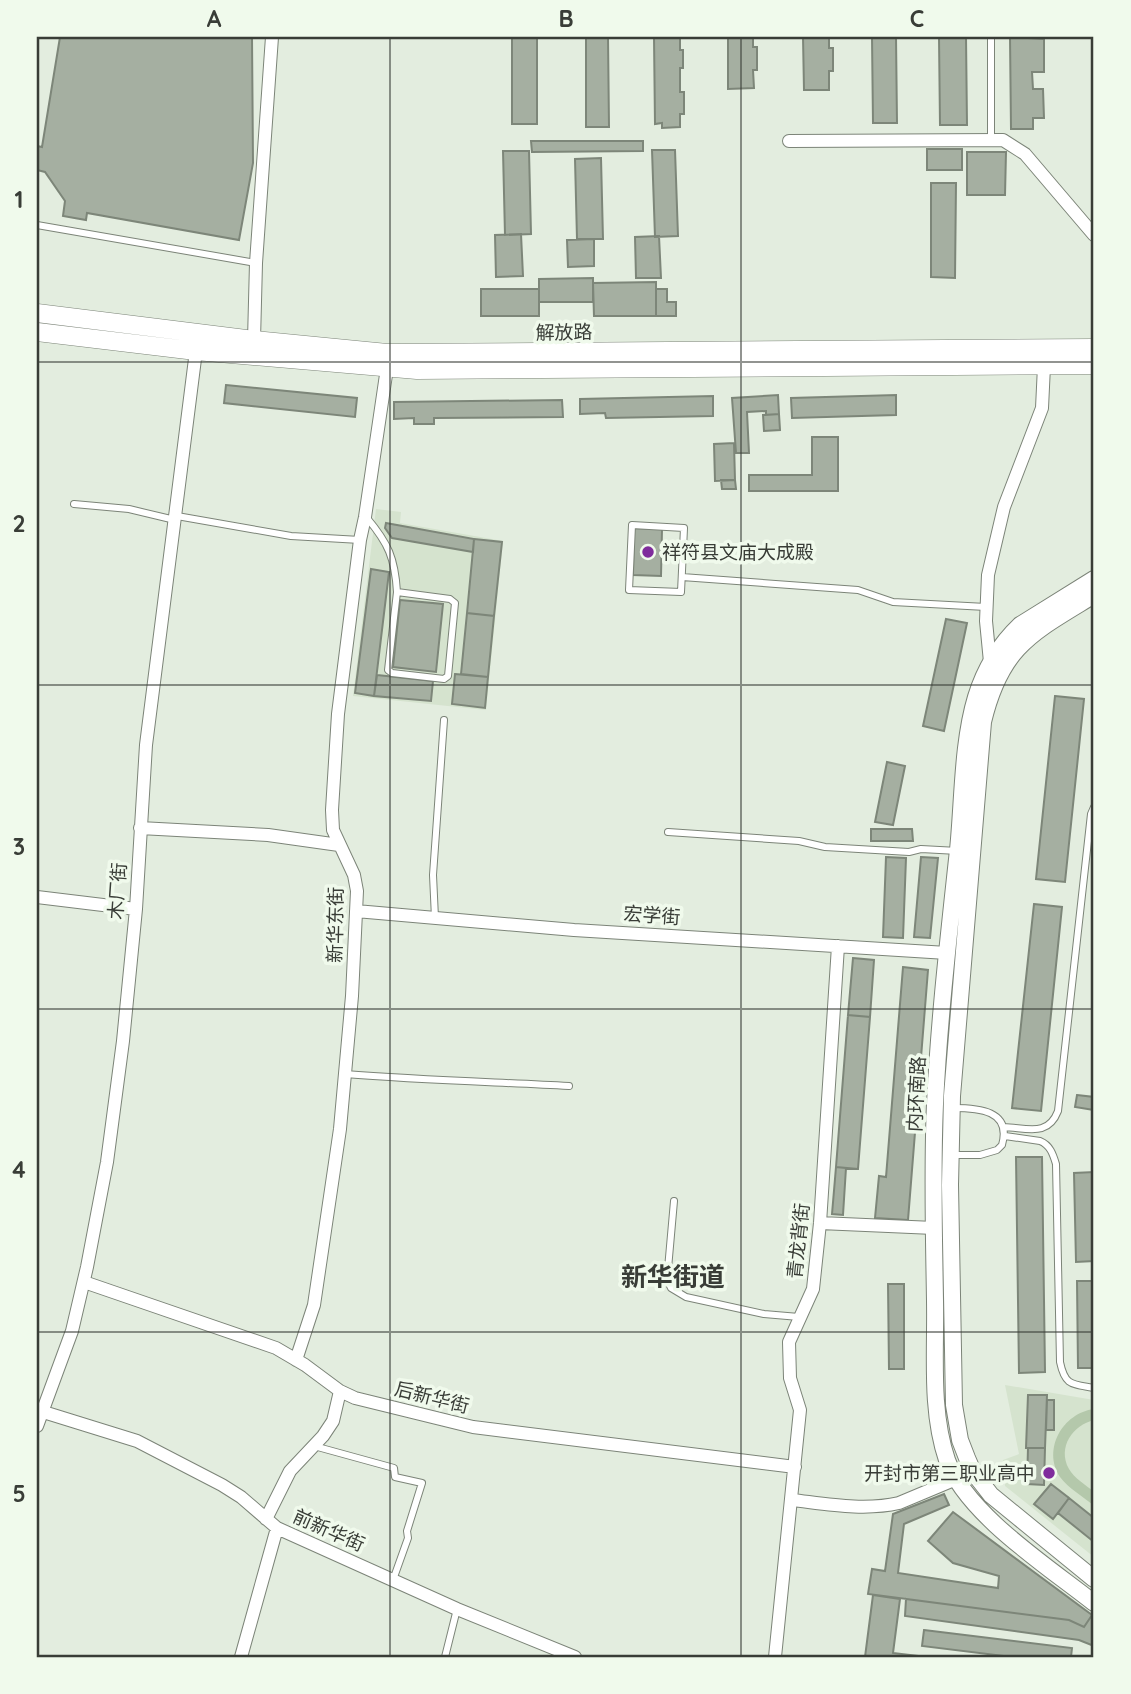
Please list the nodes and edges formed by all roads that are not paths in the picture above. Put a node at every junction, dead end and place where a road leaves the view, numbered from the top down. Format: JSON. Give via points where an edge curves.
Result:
{"nodes":[{"id":1,"x":272,"y":37,"type":"edge"},
{"id":2,"x":991,"y":37,"type":"edge"},
{"id":3,"x":991,"y":140,"type":"junction"},
{"id":4,"x":789,"y":141,"type":"dead end"},
{"id":5,"x":37,"y":225,"type":"edge"},
{"id":6,"x":1094,"y":235,"type":"edge"},
{"id":7,"x":256,"y":263,"type":"junction"},
{"id":8,"x":37,"y":313,"type":"edge"},
{"id":9,"x":37,"y":332,"type":"edge"},
{"id":10,"x":254,"y":340,"type":"junction"},
{"id":11,"x":1094,"y":348,"type":"edge"},
{"id":12,"x":196,"y":351,"type":"junction"},
{"id":13,"x":1094,"y":365,"type":"edge"},
{"id":14,"x":1044,"y":366,"type":"junction"},
{"id":15,"x":387,"y":368,"type":"junction"},
{"id":16,"x":74,"y":503,"type":"dead end"},
{"id":17,"x":365,"y":517,"type":"junction"},
{"id":18,"x":176,"y":518,"type":"junction"},
{"id":19,"x":360,"y":540,"type":"junction"},
{"id":20,"x":682,"y":577,"type":"junction"},
{"id":21,"x":1094,"y":579,"type":"edge"},
{"id":22,"x":397,"y":592,"type":"junction"},
{"id":23,"x":1094,"y":595,"type":"edge"},
{"id":24,"x":986,"y":607,"type":"junction"},
{"id":25,"x":990,"y":662,"type":"junction"},
{"id":26,"x":443,"y":720,"type":"dead end"},
{"id":27,"x":1094,"y":807,"type":"edge"},
{"id":28,"x":141,"y":828,"type":"junction"},
{"id":29,"x":668,"y":832,"type":"dead end"},
{"id":30,"x":339,"y":845,"type":"junction"},
{"id":31,"x":958,"y":851,"type":"junction"},
{"id":32,"x":37,"y":897,"type":"edge"},
{"id":33,"x":136,"y":909,"type":"junction"},
{"id":34,"x":356,"y":911,"type":"junction"},
{"id":35,"x":435,"y":918,"type":"junction"},
{"id":36,"x":838,"y":946,"type":"junction"},
{"id":37,"x":947,"y":953,"type":"junction"},
{"id":38,"x":345,"y":1074,"type":"junction"},
{"id":39,"x":569,"y":1086,"type":"dead end"},
{"id":40,"x":951,"y":1108,"type":"junction"},
{"id":41,"x":1004,"y":1128,"type":"junction"},
{"id":42,"x":1041,"y":1129,"type":"junction"},
{"id":43,"x":1004,"y":1136,"type":"junction"},
{"id":44,"x":1040,"y":1141,"type":"junction"},
{"id":45,"x":951,"y":1155,"type":"junction"},
{"id":46,"x":674,"y":1202,"type":"dead end"},
{"id":47,"x":820,"y":1223,"type":"junction"},
{"id":48,"x":934,"y":1228,"type":"junction"},
{"id":49,"x":84,"y":1282,"type":"junction"},
{"id":50,"x":799,"y":1317,"type":"junction"},
{"id":51,"x":296,"y":1360,"type":"junction"},
{"id":52,"x":1094,"y":1388,"type":"edge"},
{"id":53,"x":340,"y":1391,"type":"junction"},
{"id":54,"x":40,"y":1410,"type":"edge"},
{"id":55,"x":37,"y":1426,"type":"edge"},
{"id":56,"x":314,"y":1446,"type":"junction"},
{"id":57,"x":795,"y":1467,"type":"junction"},
{"id":58,"x":973,"y":1472,"type":"junction"},
{"id":59,"x":957,"y":1479,"type":"junction"},
{"id":60,"x":792,"y":1500,"type":"junction"},
{"id":61,"x":266,"y":1519,"type":"junction"},
{"id":62,"x":277,"y":1528,"type":"junction"},
{"id":63,"x":1094,"y":1579,"type":"edge"},
{"id":64,"x":393,"y":1580,"type":"junction"},
{"id":65,"x":1094,"y":1603,"type":"edge"},
{"id":66,"x":457,"y":1609,"type":"junction"},
{"id":67,"x":241,"y":1657,"type":"edge"},
{"id":68,"x":445,"y":1657,"type":"edge"},
{"id":69,"x":575,"y":1657,"type":"edge"},
{"id":70,"x":775,"y":1657,"type":"edge"}],
"edges":[{"from":1,"to":7,"type":"street"},
{"from":2,"to":3,"type":"lane"},
{"from":3,"to":4,"type":"street"},
{"from":3,"to":6,"type":"street","via":[[1003,140],[1026,154]]},
{"from":5,"to":7,"type":"lane"},
{"from":7,"to":10,"type":"street"},
{"from":8,"to":10,"type":"main road","name":"解放路"},
{"from":9,"to":12,"type":"main road","name":"解放路"},
{"from":10,"to":11,"type":"main road","name":"解放路","via":[[421,354]]},
{"from":12,"to":15,"type":"main road","name":"解放路"},
{"from":12,"to":18,"type":"street","name":"木厂街"},
{"from":13,"to":14,"type":"main road","name":"解放路"},
{"from":14,"to":15,"type":"main road","name":"解放路"},
{"from":14,"to":24,"type":"street","via":[[1042,408],[1004,507],[988,575]]},
{"from":15,"to":17,"type":"street","name":"新华东街"},
{"from":16,"to":18,"type":"lane"},
{"from":17,"to":19,"type":"street","name":"新华东街"},
{"from":17,"to":22,"type":"lane","via":[[387,544]]},
{"from":18,"to":19,"type":"lane","via":[[291,536]]},
{"from":18,"to":28,"type":"street","name":"木厂街","via":[[146,745]]},
{"from":19,"to":30,"type":"street","name":"新华东街","via":[[338,714],[332,820]]},
{"from":20,"to":20,"type":"lane","via":[[681,592],[629,590],[632,525],[684,528]]},
{"from":20,"to":24,"type":"lane","via":[[858,590],[893,602]]},
{"from":21,"to":25,"type":"street","name":"内环南路","via":[[1020,625]]},
{"from":22,"to":22,"type":"lane","via":[[455,603],[448,676],[443,679],[388,670]]},
{"from":23,"to":40,"type":"street","name":"内环南路","via":[[1016,648],[987,704]]},
{"from":24,"to":25,"type":"street"},
{"from":25,"to":31,"type":"street","name":"内环南路","via":[[973,712]]},
{"from":26,"to":35,"type":"lane","via":[[433,874]]},
{"from":27,"to":42,"type":"lane","via":[[1058,1111],[1054,1121]]},
{"from":28,"to":30,"type":"street","via":[[268,835]]},
{"from":28,"to":33,"type":"street","name":"木厂街"},
{"from":29,"to":31,"type":"lane","via":[[825,847]]},
{"from":30,"to":34,"type":"street","name":"新华东街","via":[[354,875]]},
{"from":31,"to":37,"type":"street","name":"内环南路"},
{"from":32,"to":33,"type":"street"},
{"from":33,"to":49,"type":"street","name":"木厂街","via":[[107,1162]]},
{"from":34,"to":35,"type":"street","name":"宏学街"},
{"from":34,"to":38,"type":"street","name":"新华东街"},
{"from":35,"to":36,"type":"street","name":"宏学街"},
{"from":36,"to":37,"type":"street","name":"宏学街"},
{"from":36,"to":47,"type":"street","name":"青龙背街"},
{"from":37,"to":48,"type":"street","name":"内环南路","via":[[935,1102]]},
{"from":38,"to":39,"type":"lane"},
{"from":38,"to":51,"type":"street","name":"新华东街","via":[[314,1305]]},
{"from":40,"to":41,"type":"lane","via":[[986,1111]]},
{"from":40,"to":45,"type":"street","name":"内环南路"},
{"from":41,"to":42,"type":"lane"},
{"from":41,"to":43,"type":"lane"},
{"from":42,"to":44,"type":"lane"},
{"from":43,"to":44,"type":"lane"},
{"from":43,"to":45,"type":"lane","via":[[1002,1145],[990,1153]]},
{"from":44,"to":52,"type":"lane","via":[[1050,1149],[1056,1164],[1063,1376],[1069,1383]]},
{"from":45,"to":58,"type":"street","name":"内环南路","via":[[954,1405],[960,1440]]},
{"from":46,"to":50,"type":"lane","via":[[667,1280],[671,1288],[699,1300]]},
{"from":47,"to":48,"type":"street"},
{"from":47,"to":50,"type":"street","name":"青龙背街","via":[[813,1289]]},
{"from":48,"to":59,"type":"street","name":"内环南路","via":[[937,1407],[945,1450]]},
{"from":49,"to":51,"type":"street","name":"后新华街","via":[[276,1348]]},
{"from":49,"to":54,"type":"street","name":"木厂街","via":[[72,1331]]},
{"from":50,"to":57,"type":"street","name":"青龙背街","via":[[789,1342],[790,1378],[800,1410]]},
{"from":51,"to":53,"type":"street","name":"后新华街"},
{"from":53,"to":56,"type":"street","via":[[333,1421]]},
{"from":53,"to":57,"type":"street","name":"后新华街","via":[[473,1427]]},
{"from":54,"to":55,"type":"street","name":"木厂街"},
{"from":54,"to":61,"type":"street","name":"前新华街","via":[[137,1441],[222,1485]]},
{"from":56,"to":61,"type":"street","via":[[283,1482]]},
{"from":56,"to":64,"type":"lane","via":[[394,1468],[395,1477],[422,1483]]},
{"from":57,"to":60,"type":"street","name":"青龙背街"},
{"from":58,"to":59,"type":"street"},
{"from":58,"to":63,"type":"street","name":"内环南路","via":[[997,1500]]},
{"from":59,"to":60,"type":"street","via":[[887,1506]]},
{"from":59,"to":65,"type":"street","name":"内环南路","via":[[989,1520]]},
{"from":60,"to":70,"type":"street","name":"青龙背街"},
{"from":61,"to":62,"type":"street","name":"前新华街"},
{"from":62,"to":64,"type":"street","name":"前新华街"},
{"from":62,"to":67,"type":"street"},
{"from":64,"to":66,"type":"street","name":"前新华街"},
{"from":66,"to":68,"type":"lane"},
{"from":66,"to":69,"type":"street","name":"前新华街"}]}
